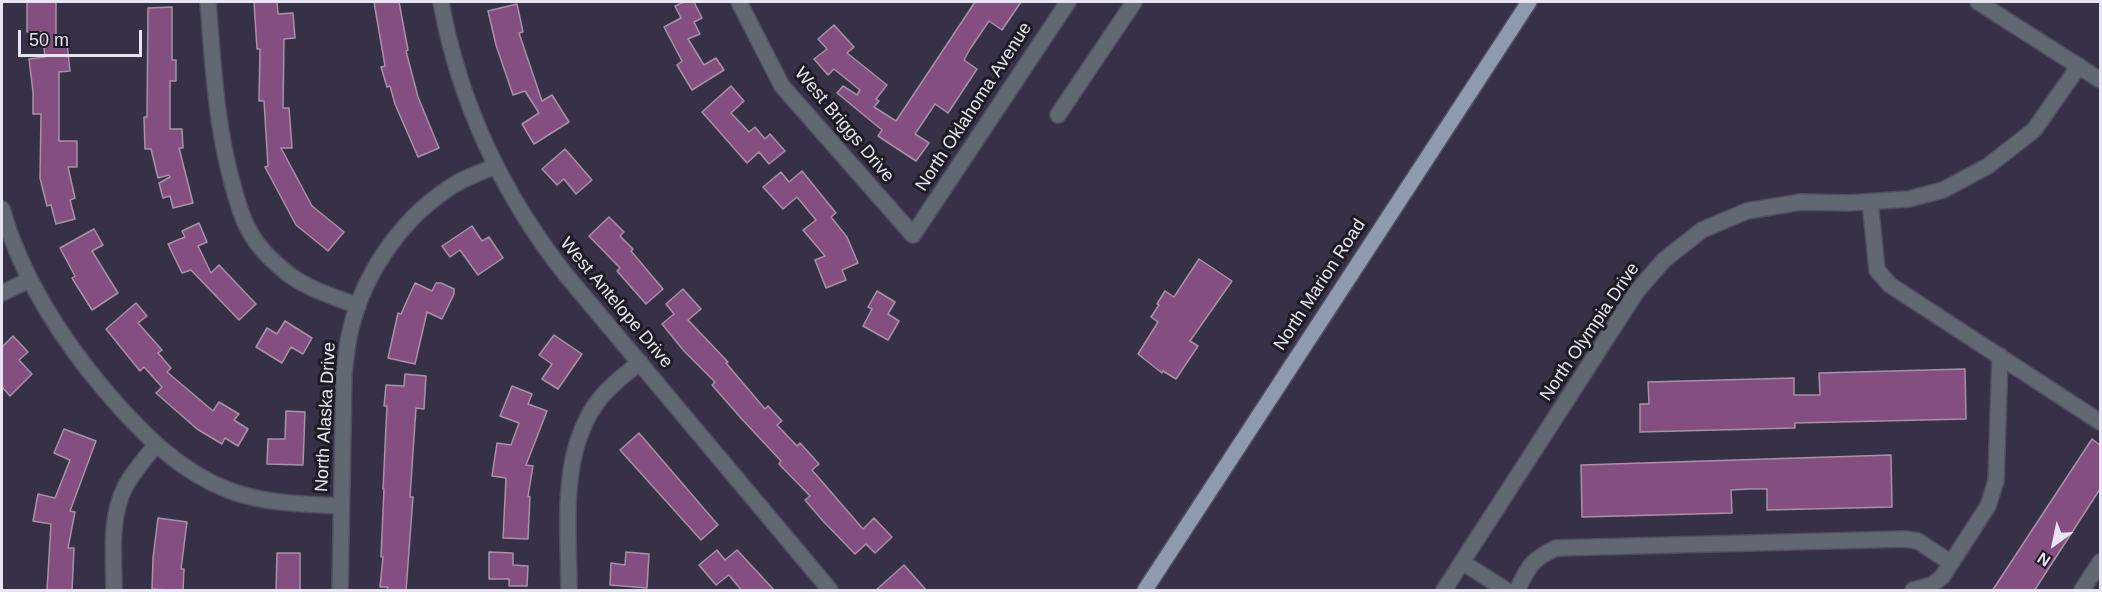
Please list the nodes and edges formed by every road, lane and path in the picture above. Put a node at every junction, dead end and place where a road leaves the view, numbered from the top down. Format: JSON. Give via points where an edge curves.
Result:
{"nodes":[{"id":1,"x":208,"y":2,"type":"edge"},
{"id":2,"x":441,"y":2,"type":"edge"},
{"id":3,"x":739,"y":2,"type":"edge"},
{"id":4,"x":1068,"y":2,"type":"edge"},
{"id":5,"x":1134,"y":2,"type":"edge"},
{"id":6,"x":1529,"y":2,"type":"edge"},
{"id":7,"x":1978,"y":2,"type":"edge"},
{"id":8,"x":2079,"y":66,"type":"junction"},
{"id":9,"x":2100,"y":80,"type":"edge"},
{"id":10,"x":1058,"y":115,"type":"dead end"},
{"id":11,"x":495,"y":166,"type":"junction"},
{"id":12,"x":1870,"y":202,"type":"junction"},
{"id":13,"x":2,"y":209,"type":"edge"},
{"id":14,"x":914,"y":235,"type":"joint"},
{"id":15,"x":29,"y":280,"type":"junction"},
{"id":16,"x":2,"y":293,"type":"edge"},
{"id":17,"x":358,"y":306,"type":"junction"},
{"id":18,"x":2000,"y":356,"type":"junction"},
{"id":19,"x":640,"y":362,"type":"junction"},
{"id":20,"x":2100,"y":422,"type":"edge"},
{"id":21,"x":156,"y":445,"type":"junction"},
{"id":22,"x":341,"y":506,"type":"junction"},
{"id":23,"x":1462,"y":562,"type":"junction"},
{"id":24,"x":2100,"y":562,"type":"edge"},
{"id":25,"x":1952,"y":563,"type":"junction"},
{"id":26,"x":114,"y":591,"type":"edge"},
{"id":27,"x":339,"y":591,"type":"edge"},
{"id":28,"x":569,"y":591,"type":"edge"},
{"id":29,"x":830,"y":591,"type":"edge"},
{"id":30,"x":1145,"y":591,"type":"edge"},
{"id":31,"x":1444,"y":591,"type":"edge"},
{"id":32,"x":1506,"y":591,"type":"edge"},
{"id":33,"x":1517,"y":591,"type":"edge"},
{"id":34,"x":1913,"y":591,"type":"edge"},
{"id":35,"x":2082,"y":591,"type":"edge"}],
"edges":[{"from":1,"to":17,"type":"street","via":[[221,134],[238,206],[253,237],[291,276]]},
{"from":2,"to":11,"type":"street","name":"West Antelope Drive","via":[[468,102]]},
{"from":3,"to":14,"type":"street","name":"West Briggs Drive","via":[[782,86]]},
{"from":4,"to":14,"type":"street","name":"North Oklahoma Avenue"},
{"from":5,"to":10,"type":"street"},
{"from":6,"to":30,"type":"main road","name":"North Marion Road"},
{"from":7,"to":8,"type":"street"},
{"from":8,"to":9,"type":"street"},
{"from":8,"to":12,"type":"street","name":"North Olympia Drive","via":[[2034,130],[1988,166],[1943,190],[1909,199]]},
{"from":11,"to":17,"type":"street","name":"North Alaska Drive","via":[[458,182],[406,225],[367,282]]},
{"from":11,"to":19,"type":"street","name":"West Antelope Drive","via":[[548,253]]},
{"from":12,"to":18,"type":"street","via":[[1877,270],[1890,285]]},
{"from":12,"to":23,"type":"street","name":"North Olympia Drive","via":[[1801,202],[1747,211],[1702,230],[1664,260],[1637,291]]},
{"from":13,"to":15,"type":"street"},
{"from":15,"to":16,"type":"street"},
{"from":15,"to":21,"type":"street","via":[[70,346]]},
{"from":17,"to":22,"type":"street","name":"North Alaska Drive","via":[[347,342],[344,374]]},
{"from":18,"to":20,"type":"street"},
{"from":18,"to":25,"type":"street","via":[[1996,481],[1988,506]]},
{"from":19,"to":28,"type":"street","via":[[601,397],[576,444],[570,488]]},
{"from":19,"to":29,"type":"street","name":"West Antelope Drive"},
{"from":21,"to":22,"type":"street","via":[[180,465],[228,490],[283,503]]},
{"from":21,"to":26,"type":"street","via":[[125,487],[119,504],[113,540]]},
{"from":22,"to":27,"type":"street","name":"North Alaska Drive"},
{"from":23,"to":31,"type":"street","name":"North Olympia Drive"},
{"from":23,"to":32,"type":"street"},
{"from":24,"to":35,"type":"street"},
{"from":25,"to":33,"type":"street","via":[[1918,541],[1905,539],[1556,548],[1538,557]]},
{"from":25,"to":34,"type":"street","via":[[1932,585]]}]}
